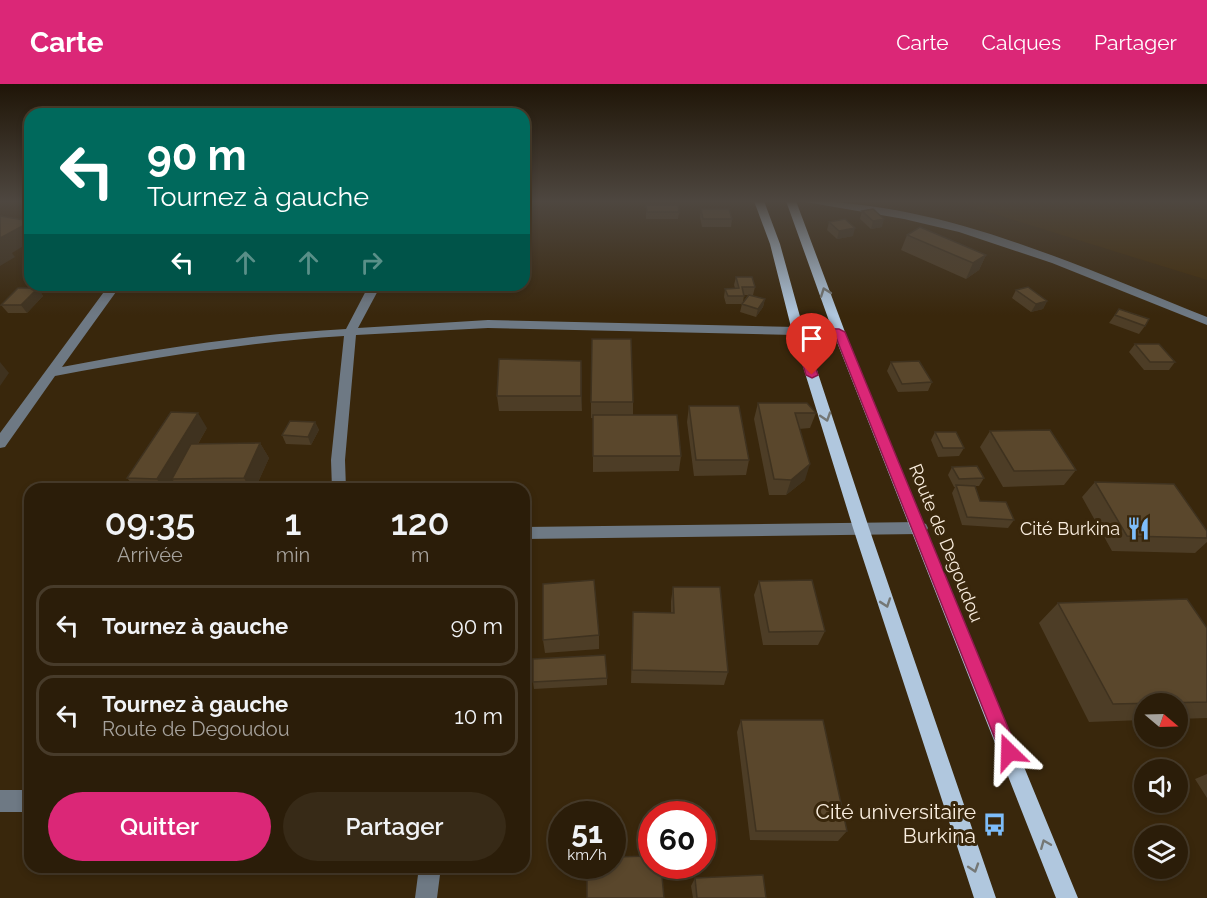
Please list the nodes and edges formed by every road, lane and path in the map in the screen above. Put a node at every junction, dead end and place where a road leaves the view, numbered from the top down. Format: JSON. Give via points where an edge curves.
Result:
{"nodes":[{"id":1,"x":773,"y":239,"type":"edge"},
{"id":2,"x":805,"y":239,"type":"edge"},
{"id":3,"x":991,"y":239,"type":"edge"},
{"id":4,"x":111,"y":291,"type":"edge"},
{"id":5,"x":372,"y":291,"type":"edge"},
{"id":6,"x":1207,"y":321,"type":"edge"},
{"id":7,"x":798,"y":331,"type":"junction"},
{"id":8,"x":350,"y":332,"type":"junction"},
{"id":9,"x":839,"y":332,"type":"junction"},
{"id":10,"x":51,"y":373,"type":"junction"},
{"id":11,"x":0,"y":442,"type":"edge"},
{"id":12,"x":339,"y":483,"type":"edge"},
{"id":13,"x":861,"y":528,"type":"junction"},
{"id":14,"x":920,"y":528,"type":"junction"},
{"id":15,"x":530,"y":533,"type":"edge"},
{"id":16,"x":0,"y":801,"type":"edge"},
{"id":17,"x":24,"y":801,"type":"edge"},
{"id":18,"x":429,"y":873,"type":"edge"},
{"id":19,"x":426,"y":898,"type":"edge"},
{"id":20,"x":985,"y":898,"type":"edge"},
{"id":21,"x":1067,"y":898,"type":"edge"}],
"edges":[{"from":1,"to":7,"type":"main road"},
{"from":9,"to":2,"type":"main road","name":"Route de Degoudou","one_way":true},
{"from":3,"to":6,"type":"street"},
{"from":4,"to":10,"type":"street"},
{"from":5,"to":8,"type":"street"},
{"from":7,"to":8,"type":"street","via":[[488,324]]},
{"from":7,"to":9,"type":"street"},
{"from":7,"to":13,"type":"main road","one_way":true},
{"from":8,"to":10,"type":"street","via":[[157,353]]},
{"from":8,"to":12,"type":"street"},
{"from":9,"to":14,"type":"main road","name":"Route de Degoudou"},
{"from":10,"to":11,"type":"street"},
{"from":13,"to":14,"type":"street"},
{"from":13,"to":15,"type":"street"},
{"from":13,"to":20,"type":"main road","one_way":true},
{"from":21,"to":14,"type":"main road","name":"Route de Degoudou","one_way":true},
{"from":16,"to":17,"type":"street"},
{"from":18,"to":19,"type":"street"}]}
